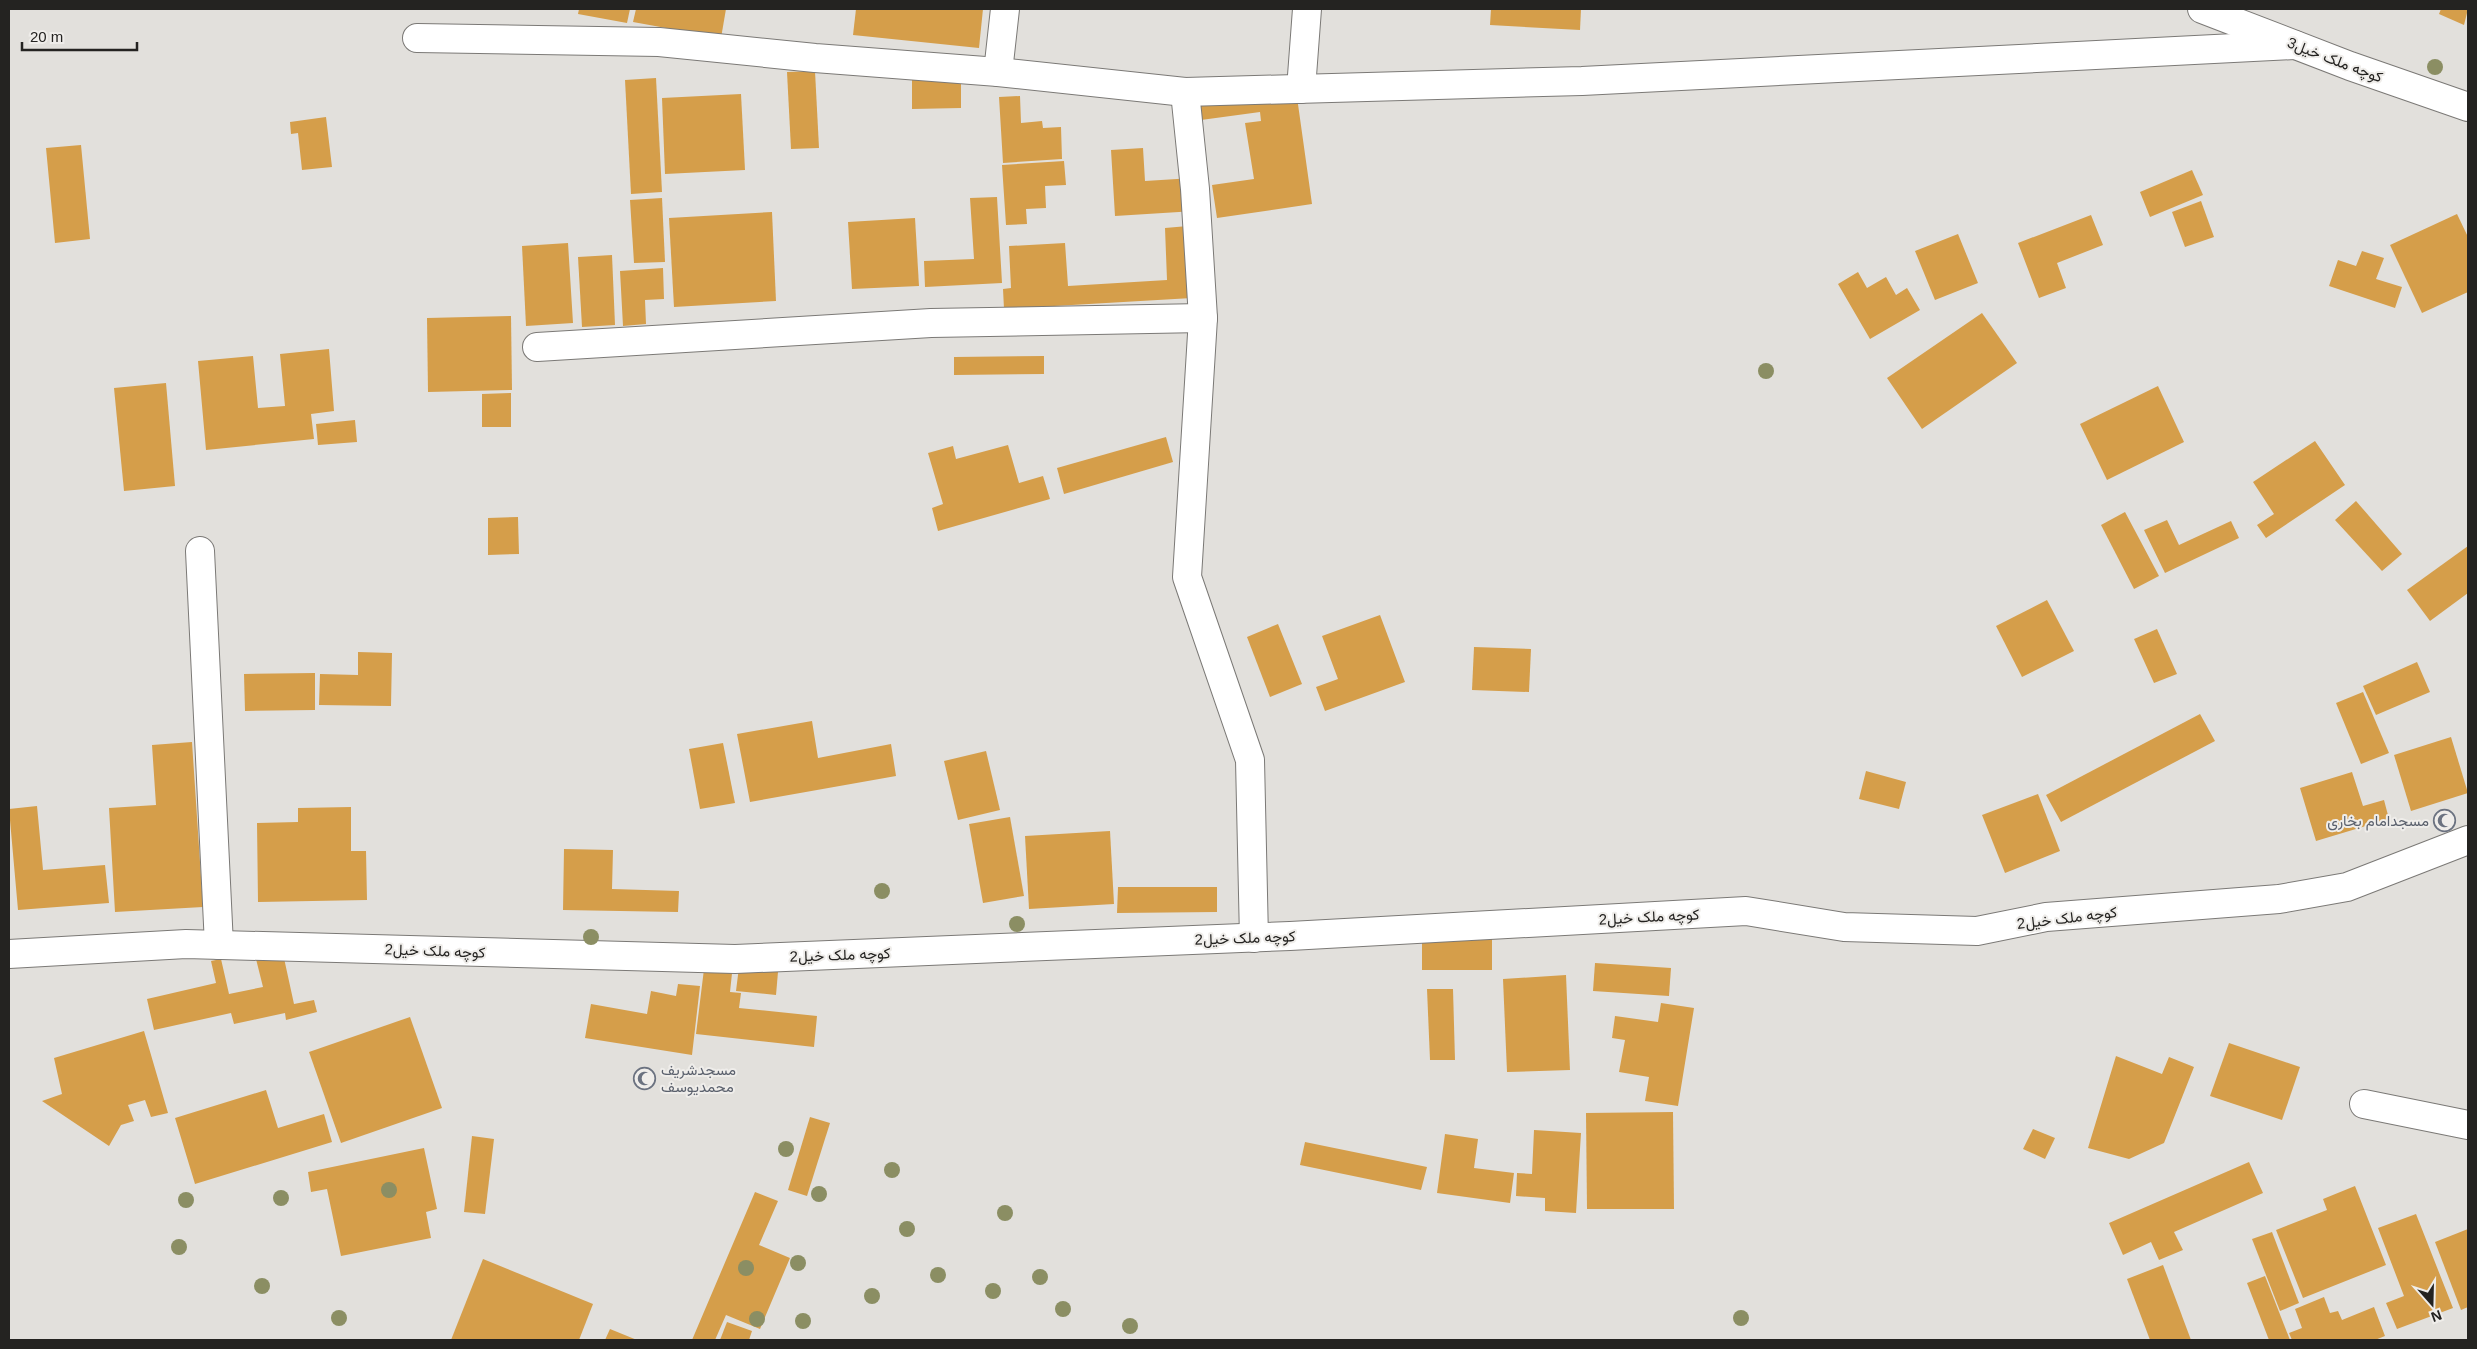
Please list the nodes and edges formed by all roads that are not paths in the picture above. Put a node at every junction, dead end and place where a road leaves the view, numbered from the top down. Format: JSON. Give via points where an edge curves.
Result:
{"nodes":[{"id":1,"x":1005,"y":9,"type":"edge"},
{"id":2,"x":1307,"y":9,"type":"edge"},
{"id":3,"x":2202,"y":9,"type":"edge"},
{"id":4,"x":417,"y":38,"type":"dead end"},
{"id":5,"x":2295,"y":45,"type":"junction"},
{"id":6,"x":998,"y":72,"type":"junction"},
{"id":7,"x":1301,"y":89,"type":"junction"},
{"id":8,"x":1185,"y":92,"type":"junction"},
{"id":9,"x":2468,"y":107,"type":"edge"},
{"id":10,"x":1203,"y":318,"type":"junction"},
{"id":11,"x":537,"y":347,"type":"dead end"},
{"id":12,"x":200,"y":550,"type":"dead end"},
{"id":13,"x":2468,"y":840,"type":"edge"},
{"id":14,"x":1254,"y":938,"type":"junction"},
{"id":15,"x":219,"y":945,"type":"junction"},
{"id":16,"x":9,"y":954,"type":"edge"},
{"id":17,"x":2364,"y":1104,"type":"dead end"},
{"id":18,"x":2468,"y":1125,"type":"edge"}],
"edges":[{"from":1,"to":6,"type":"street"},
{"from":2,"to":7,"type":"street"},
{"from":3,"to":5,"type":"street","name":"کوچه ملک خیل3"},
{"from":4,"to":6,"type":"street","via":[[659,42]]},
{"from":5,"to":7,"type":"street","via":[[1582,81]]},
{"from":5,"to":9,"type":"street","name":"کوچه ملک خیل3"},
{"from":6,"to":8,"type":"street"},
{"from":7,"to":8,"type":"street"},
{"from":8,"to":10,"type":"street"},
{"from":10,"to":11,"type":"street","via":[[931,323]]},
{"from":10,"to":14,"type":"street","via":[[1187,577],[1250,760]]},
{"from":12,"to":15,"type":"street"},
{"from":13,"to":14,"type":"street","name":"کوچه ملک خیل2","via":[[2348,887],[2279,899],[2046,917],[1977,931],[1844,927],[1746,911]]},
{"from":14,"to":15,"type":"street","name":"کوچه ملک خیل2","via":[[735,959]]},
{"from":15,"to":16,"type":"street","name":"کوچه ملک خیل2"},
{"from":17,"to":18,"type":"street"}]}
